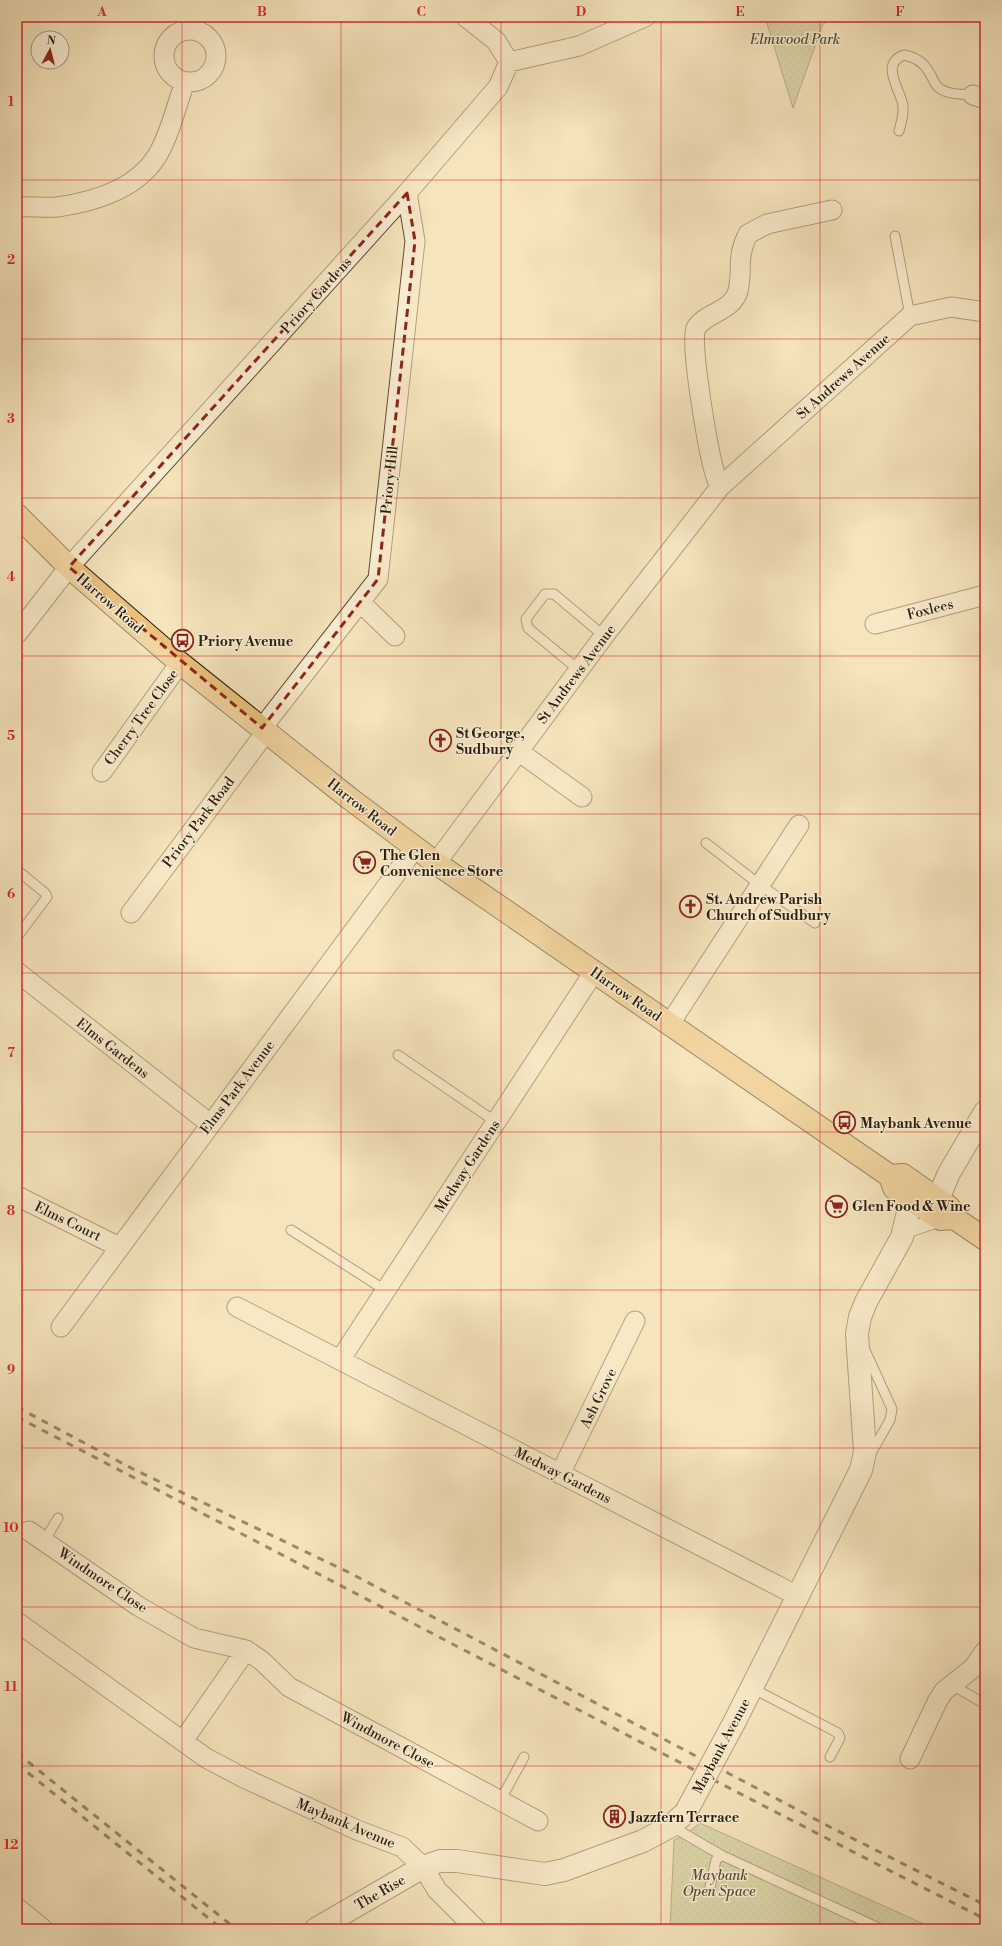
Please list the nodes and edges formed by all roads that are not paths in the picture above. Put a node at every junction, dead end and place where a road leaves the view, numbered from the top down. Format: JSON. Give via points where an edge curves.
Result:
{"nodes":[{"id":1,"x":466,"y":17,"type":"edge"},
{"id":2,"x":645,"y":17,"type":"edge"},
{"id":3,"x":509,"y":62,"type":"junction"},
{"id":4,"x":185,"y":82,"type":"dead end"},
{"id":5,"x":979,"y":97,"type":"edge"},
{"id":6,"x":899,"y":131,"type":"dead end"},
{"id":7,"x":407,"y":193,"type":"junction"},
{"id":8,"x":17,"y":207,"type":"edge"},
{"id":9,"x":832,"y":210,"type":"dead end"},
{"id":10,"x":895,"y":236,"type":"dead end"},
{"id":11,"x":985,"y":312,"type":"edge"},
{"id":12,"x":910,"y":316,"type":"junction"},
{"id":13,"x":720,"y":487,"type":"junction"},
{"id":14,"x":17,"y":515,"type":"edge"},
{"id":15,"x":69,"y":568,"type":"junction"},
{"id":16,"x":985,"y":595,"type":"edge"},
{"id":17,"x":361,"y":603,"type":"junction"},
{"id":18,"x":875,"y":624,"type":"dead end"},
{"id":19,"x":17,"y":634,"type":"edge"},
{"id":20,"x":395,"y":636,"type":"dead end"},
{"id":21,"x":604,"y":636,"type":"junction"},
{"id":22,"x":180,"y":663,"type":"junction"},
{"id":23,"x":579,"y":670,"type":"junction"},
{"id":24,"x":264,"y":730,"type":"junction"},
{"id":25,"x":518,"y":751,"type":"junction"},
{"id":26,"x":102,"y":772,"type":"dead end"},
{"id":27,"x":582,"y":797,"type":"dead end"},
{"id":28,"x":799,"y":825,"type":"dead end"},
{"id":29,"x":706,"y":843,"type":"dead end"},
{"id":30,"x":415,"y":848,"type":"junction"},
{"id":31,"x":436,"y":863,"type":"junction"},
{"id":32,"x":18,"y":870,"type":"edge"},
{"id":33,"x":760,"y":885,"type":"junction"},
{"id":34,"x":131,"y":913,"type":"dead end"},
{"id":35,"x":815,"y":923,"type":"dead end"},
{"id":36,"x":17,"y":937,"type":"edge"},
{"id":37,"x":17,"y":972,"type":"edge"},
{"id":38,"x":594,"y":972,"type":"junction"},
{"id":39,"x":669,"y":1025,"type":"junction"},
{"id":40,"x":398,"y":1055,"type":"dead end"},
{"id":41,"x":985,"y":1112,"type":"edge"},
{"id":42,"x":496,"y":1122,"type":"junction"},
{"id":43,"x":209,"y":1123,"type":"junction"},
{"id":44,"x":890,"y":1176,"type":"junction"},
{"id":45,"x":17,"y":1196,"type":"edge"},
{"id":46,"x":911,"y":1200,"type":"junction"},
{"id":47,"x":944,"y":1212,"type":"junction"},
{"id":48,"x":291,"y":1230,"type":"dead end"},
{"id":49,"x":902,"y":1236,"type":"junction"},
{"id":50,"x":985,"y":1239,"type":"edge"},
{"id":51,"x":120,"y":1246,"type":"junction"},
{"id":52,"x":385,"y":1290,"type":"junction"},
{"id":53,"x":237,"y":1307,"type":"dead end"},
{"id":54,"x":635,"y":1322,"type":"dead end"},
{"id":55,"x":60,"y":1327,"type":"dead end"},
{"id":56,"x":857,"y":1334,"type":"junction"},
{"id":57,"x":340,"y":1360,"type":"junction"},
{"id":58,"x":861,"y":1470,"type":"junction"},
{"id":59,"x":560,"y":1474,"type":"junction"},
{"id":60,"x":58,"y":1518,"type":"dead end"},
{"id":61,"x":37,"y":1536,"type":"joint"},
{"id":62,"x":786,"y":1590,"type":"dead end"},
{"id":63,"x":17,"y":1622,"type":"edge"},
{"id":64,"x":246,"y":1650,"type":"junction"},
{"id":65,"x":985,"y":1651,"type":"edge"},
{"id":66,"x":952,"y":1685,"type":"junction"},
{"id":67,"x":752,"y":1688,"type":"junction"},
{"id":68,"x":985,"y":1704,"type":"edge"},
{"id":69,"x":183,"y":1741,"type":"junction"},
{"id":70,"x":524,"y":1757,"type":"dead end"},
{"id":71,"x":830,"y":1757,"type":"dead end"},
{"id":72,"x":910,"y":1759,"type":"dead end"},
{"id":73,"x":500,"y":1801,"type":"junction"},
{"id":74,"x":678,"y":1819,"type":"junction"},
{"id":75,"x":538,"y":1821,"type":"dead end"},
{"id":76,"x":721,"y":1855,"type":"junction"},
{"id":77,"x":423,"y":1867,"type":"junction"},
{"id":78,"x":710,"y":1887,"type":"dead end"},
{"id":79,"x":17,"y":1908,"type":"edge"},
{"id":80,"x":43,"y":1929,"type":"edge"},
{"id":81,"x":316,"y":1929,"type":"edge"},
{"id":82,"x":476,"y":1929,"type":"edge"},
{"id":83,"x":881,"y":1929,"type":"edge"}],
"edges":[{"from":1,"to":3,"type":"street","via":[[496,41]]},
{"from":2,"to":3,"type":"street","via":[[578,46]]},
{"from":3,"to":7,"type":"street","name":"Priory Gardens","via":[[498,87]]},
{"from":4,"to":8,"type":"street","via":[[157,156],[142,174],[125,187],[83,202],[55,207]]},
{"from":5,"to":6,"type":"lane","via":[[940,89],[918,60],[904,55],[899,57],[892,69],[903,106]]},
{"from":7,"to":15,"type":"street","name":"Priory Gardens"},
{"from":7,"to":17,"type":"street","name":"Priory Hill","via":[[415,241],[379,571],[378,579]]},
{"from":9,"to":13,"type":"street","via":[[767,224],[748,234],[740,256],[738,291],[725,308],[701,322],[695,330],[694,349],[711,457]]},
{"from":10,"to":12,"type":"lane"},
{"from":11,"to":12,"type":"street","name":"St Andrews Avenue","via":[[951,307]]},
{"from":12,"to":13,"type":"street","name":"St Andrews Avenue"},
{"from":13,"to":21,"type":"street","name":"St Andrews Avenue"},
{"from":14,"to":15,"type":"main road","name":"Harrow Road"},
{"from":15,"to":19,"type":"street"},
{"from":15,"to":22,"type":"main road","name":"Harrow Road"},
{"from":16,"to":18,"type":"street","name":"Foxlees"},
{"from":17,"to":20,"type":"street"},
{"from":17,"to":24,"type":"street","name":"Priory Hill"},
{"from":21,"to":23,"type":"street","name":"St Andrews Avenue"},
{"from":21,"to":23,"type":"lane","via":[[554,594],[545,594],[526,619],[528,628]]},
{"from":22,"to":24,"type":"main road","name":"Harrow Road"},
{"from":22,"to":26,"type":"street","name":"Cherry Tree Close"},
{"from":23,"to":25,"type":"street","name":"St Andrews Avenue"},
{"from":24,"to":30,"type":"main road","name":"Harrow Road"},
{"from":24,"to":34,"type":"street","name":"Priory Park Road"},
{"from":25,"to":27,"type":"street"},
{"from":25,"to":31,"type":"street","name":"St Andrews Avenue"},
{"from":28,"to":33,"type":"street"},
{"from":29,"to":33,"type":"lane"},
{"from":30,"to":31,"type":"main road","name":"Harrow Road"},
{"from":30,"to":43,"type":"street","name":"Elms Park Avenue"},
{"from":31,"to":38,"type":"main road","name":"Harrow Road"},
{"from":32,"to":36,"type":"lane","via":[[47,897]]},
{"from":33,"to":35,"type":"lane"},
{"from":33,"to":39,"type":"street"},
{"from":37,"to":43,"type":"street","name":"Elms Gardens"},
{"from":38,"to":39,"type":"main road","name":"Harrow Road"},
{"from":38,"to":42,"type":"street","name":"Medway Gardens"},
{"from":39,"to":44,"type":"main road","name":"Harrow Road"},
{"from":40,"to":42,"type":"lane"},
{"from":41,"to":47,"type":"street","via":[[949,1173]]},
{"from":42,"to":52,"type":"street","name":"Medway Gardens"},
{"from":43,"to":51,"type":"street","name":"Elms Park Avenue"},
{"from":44,"to":46,"type":"main road","name":"Harrow Road","via":[[894,1188]]},
{"from":44,"to":47,"type":"main road","name":"Harrow Road","via":[[903,1175]]},
{"from":45,"to":51,"type":"street","name":"Elms Court"},
{"from":46,"to":47,"type":"main road","name":"Harrow Road"},
{"from":46,"to":49,"type":"street","name":"Maybank Avenue"},
{"from":47,"to":49,"type":"street","via":[[911,1228]]},
{"from":47,"to":50,"type":"main road","name":"Harrow Road"},
{"from":48,"to":52,"type":"lane"},
{"from":49,"to":56,"type":"street","name":"Maybank Avenue","via":[[866,1302]]},
{"from":51,"to":55,"type":"street","name":"Elms Park Avenue"},
{"from":52,"to":57,"type":"street","name":"Medway Gardens"},
{"from":53,"to":57,"type":"street","name":"Medway Gardens"},
{"from":54,"to":59,"type":"street","name":"Ash Grove"},
{"from":56,"to":58,"type":"street","name":"Maybank Avenue","via":[[865,1452]]},
{"from":56,"to":58,"type":"lane","via":[[892,1409],[890,1420]]},
{"from":57,"to":59,"type":"street","name":"Medway Gardens"},
{"from":58,"to":67,"type":"street","name":"Maybank Avenue"},
{"from":59,"to":62,"type":"street","name":"Medway Gardens"},
{"from":60,"to":61,"type":"lane"},
{"from":61,"to":64,"type":"street","name":"Windmore Close","via":[[138,1606],[194,1638]]},
{"from":63,"to":69,"type":"street","name":"Maybank Avenue"},
{"from":64,"to":69,"type":"street"},
{"from":64,"to":73,"type":"street","name":"Windmore Close","via":[[262,1661],[289,1687]]},
{"from":65,"to":66,"type":"street","via":[[973,1668]]},
{"from":66,"to":68,"type":"lane"},
{"from":66,"to":72,"type":"street","via":[[938,1700]]},
{"from":67,"to":71,"type":"lane","via":[[838,1733],[840,1738]]},
{"from":67,"to":74,"type":"street","name":"Maybank Avenue","bridge":true},
{"from":69,"to":77,"type":"street","name":"Maybank Avenue","via":[[206,1758],[244,1778],[357,1830],[402,1847]]},
{"from":70,"to":73,"type":"lane"},
{"from":73,"to":75,"type":"street","name":"Windmore Close"},
{"from":74,"to":76,"type":"lane"},
{"from":74,"to":77,"type":"street","via":[[643,1842],[564,1870],[545,1874],[457,1861]]},
{"from":76,"to":78,"type":"lane","via":[[716,1860]]},
{"from":76,"to":83,"type":"lane"},
{"from":77,"to":81,"type":"street","name":"The Rise"},
{"from":77,"to":82,"type":"street","name":"Maybank Avenue","via":[[437,1890]]},
{"from":79,"to":80,"type":"street"}]}
